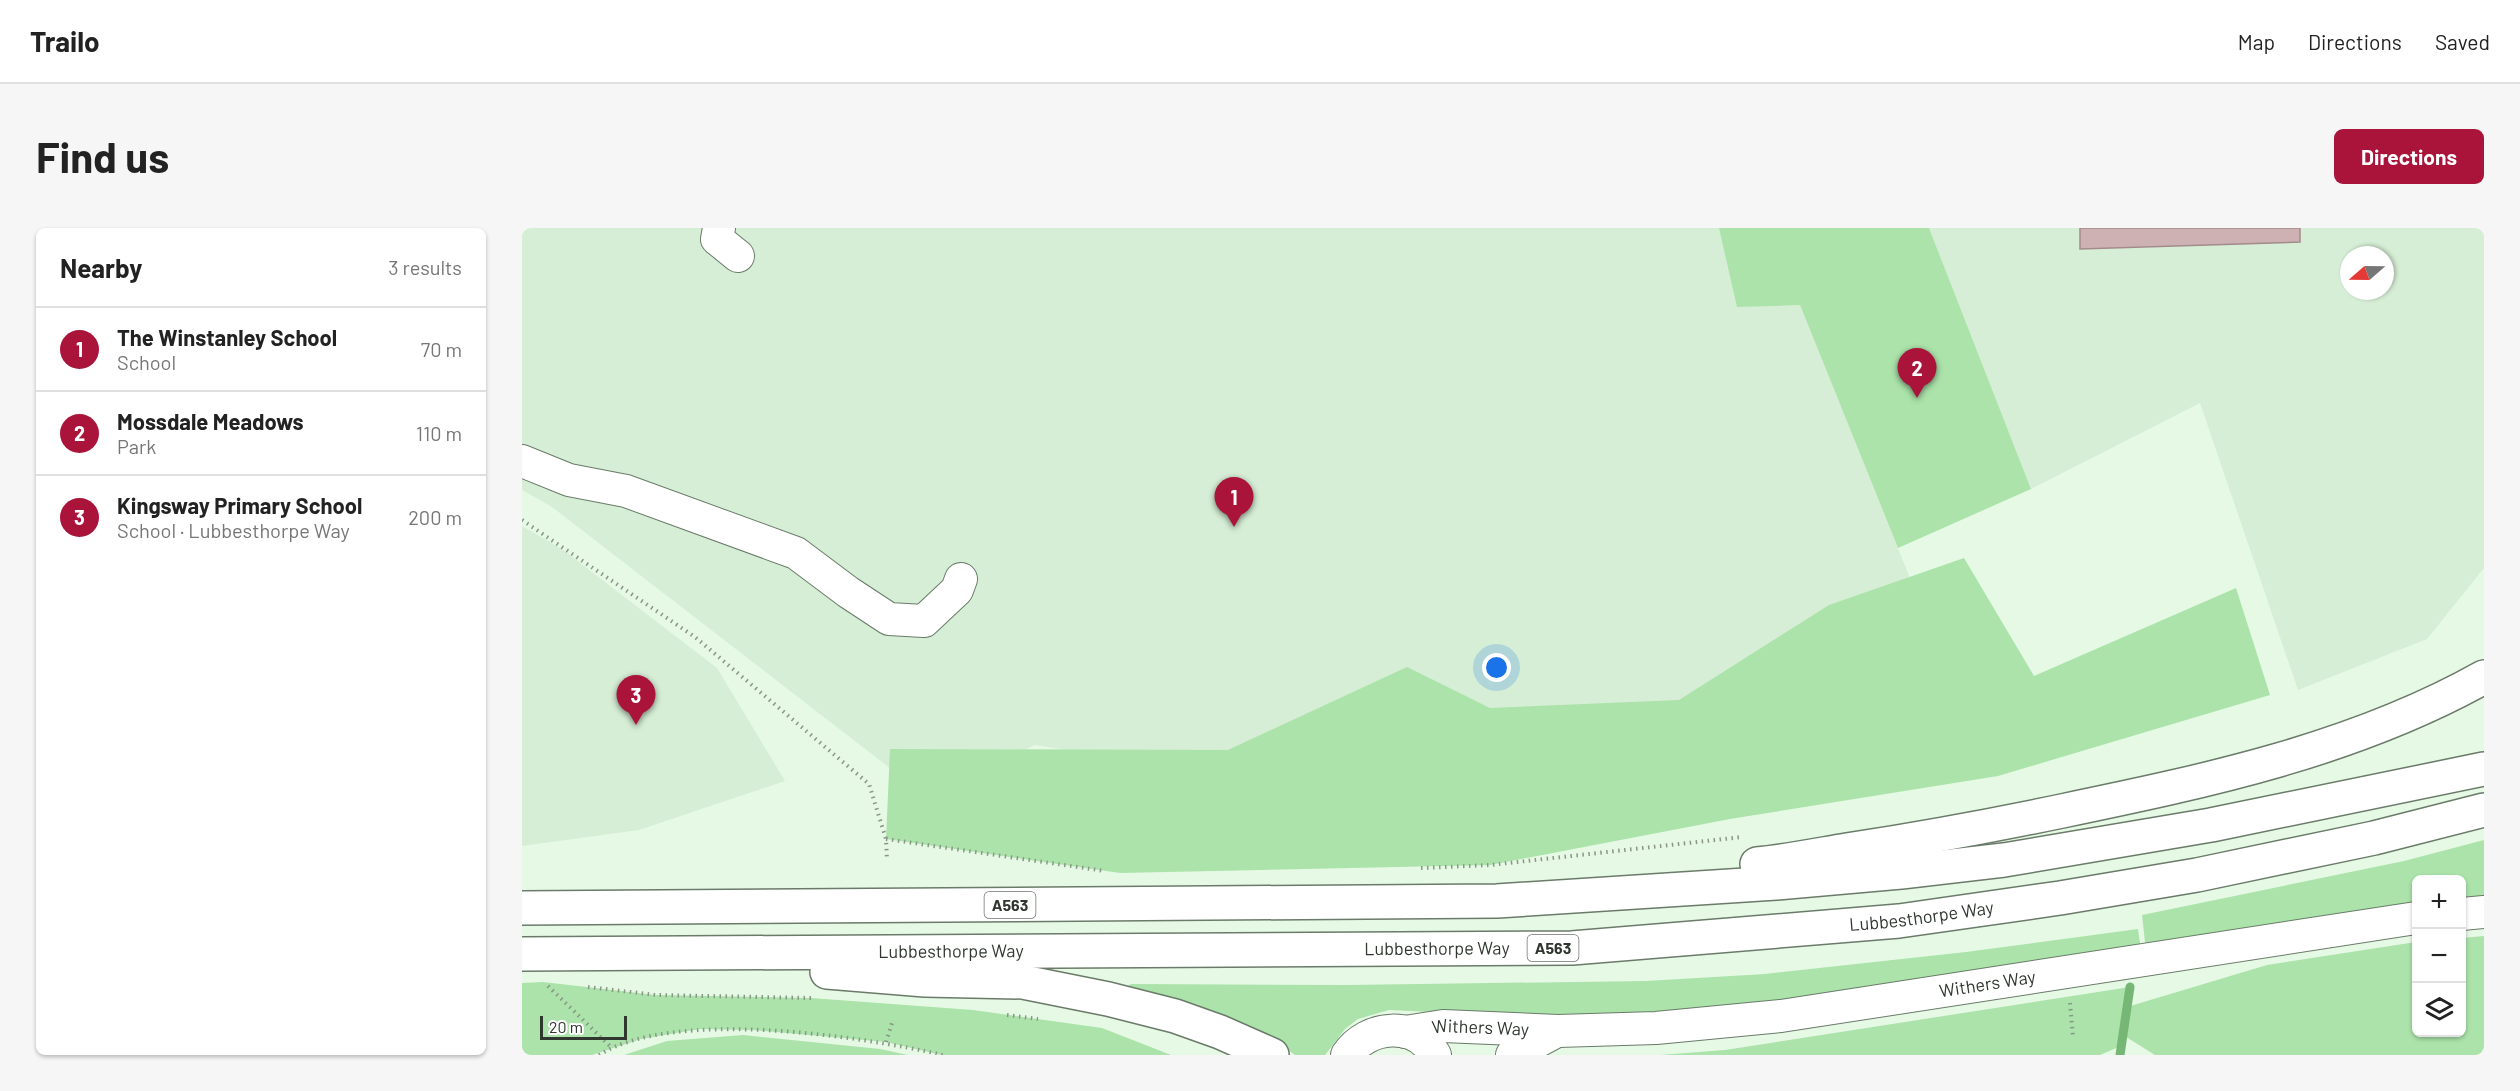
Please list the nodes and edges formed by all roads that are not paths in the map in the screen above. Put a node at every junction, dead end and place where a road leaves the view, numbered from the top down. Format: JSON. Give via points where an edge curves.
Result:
{"nodes":[{"id":1,"x":719,"y":228,"type":"edge"},
{"id":2,"x":738,"y":256,"type":"dead end"},
{"id":3,"x":522,"y":461,"type":"edge"},
{"id":4,"x":961,"y":579,"type":"dead end"},
{"id":5,"x":2484,"y":677,"type":"edge"},
{"id":6,"x":2484,"y":769,"type":"edge"},
{"id":7,"x":2484,"y":810,"type":"edge"},
{"id":8,"x":1497,"y":901,"type":"junction"},
{"id":9,"x":522,"y":908,"type":"edge"},
{"id":10,"x":2484,"y":912,"type":"edge"},
{"id":11,"x":2466,"y":914,"type":"edge"},
{"id":12,"x":2412,"y":919,"type":"edge"},
{"id":13,"x":522,"y":954,"type":"edge"},
{"id":14,"x":611,"y":954,"type":"junction"},
{"id":15,"x":1558,"y":1031,"type":"junction"},
{"id":16,"x":1405,"y":1032,"type":"junction"},
{"id":17,"x":1272,"y":1055,"type":"edge"},
{"id":18,"x":1347,"y":1055,"type":"edge"},
{"id":19,"x":1435,"y":1055,"type":"edge"},
{"id":20,"x":1512,"y":1055,"type":"edge"}],
"edges":[{"from":1,"to":2,"type":"street","via":[[717,239]]},
{"from":3,"to":4,"type":"street","via":[[569,480],[626,491],[796,554],[890,619],[924,621],[957,590]]},
{"from":5,"to":8,"type":"highway","via":[[2351,736],[2194,783],[1933,837],[1667,873]]},
{"from":6,"to":8,"type":"highway","number":"A563","via":[[2211,825],[2004,860],[1798,881]]},
{"from":7,"to":14,"type":"highway","name":"Lubbesthorpe Way","number":"A563","via":[[2374,838],[2197,875],[2060,898],[1899,921],[1572,948]]},
{"from":8,"to":9,"type":"highway","number":"A563"},
{"from":10,"to":11,"type":"street"},
{"from":12,"to":15,"type":"street","name":"Withers Way","via":[[1781,1016],[1656,1028]]},
{"from":13,"to":14,"type":"highway","name":"Lubbesthorpe Way","number":"A563"},
{"from":14,"to":17,"type":"highway","via":[[925,980],[1023,982],[1175,1016]]},
{"from":15,"to":16,"type":"street","name":"Withers Way","via":[[1443,1026]]},
{"from":15,"to":20,"type":"street","name":"Withers Way"},
{"from":16,"to":18,"type":"street","name":"Withers Way","via":[[1380,1031],[1365,1037]]},
{"from":16,"to":19,"type":"street","via":[[1420,1038]]}]}
